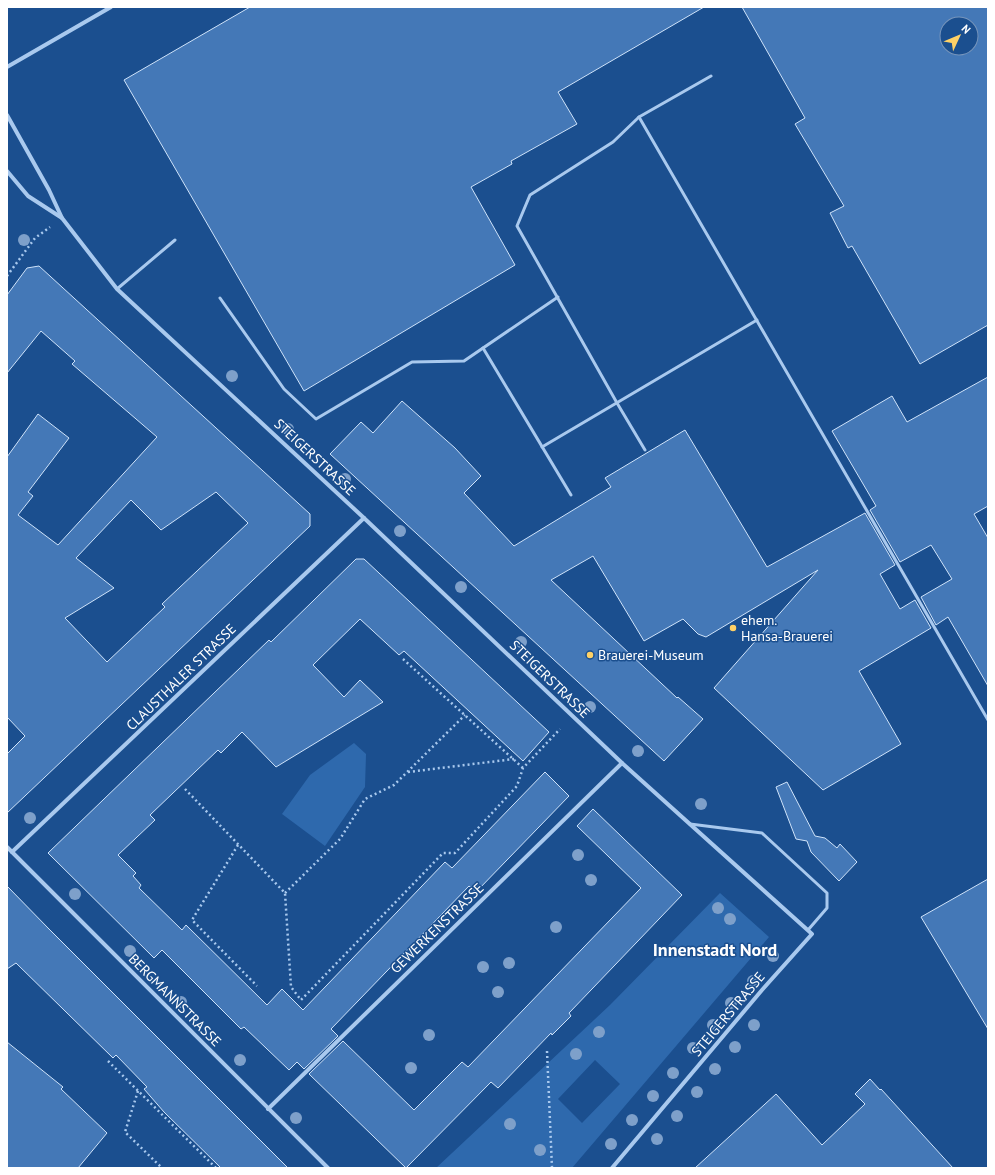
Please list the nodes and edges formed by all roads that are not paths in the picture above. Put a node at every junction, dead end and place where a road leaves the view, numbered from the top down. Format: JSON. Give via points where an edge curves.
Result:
{"nodes":[{"id":1,"x":111,"y":7,"type":"edge"},
{"id":2,"x":7,"y":67,"type":"edge"},
{"id":3,"x":710,"y":76,"type":"dead end"},
{"id":4,"x":7,"y":115,"type":"edge"},
{"id":5,"x":639,"y":117,"type":"junction"},
{"id":6,"x":7,"y":172,"type":"edge"},
{"id":7,"x":62,"y":218,"type":"junction"},
{"id":8,"x":175,"y":240,"type":"dead end"},
{"id":9,"x":117,"y":289,"type":"junction"},
{"id":10,"x":558,"y":297,"type":"junction"},
{"id":11,"x":220,"y":298,"type":"dead end"},
{"id":12,"x":757,"y":320,"type":"junction"},
{"id":13,"x":483,"y":348,"type":"junction"},
{"id":14,"x":617,"y":403,"type":"junction"},
{"id":15,"x":542,"y":447,"type":"junction"},
{"id":16,"x":645,"y":450,"type":"dead end"},
{"id":17,"x":571,"y":495,"type":"dead end"},
{"id":18,"x":364,"y":518,"type":"junction"},
{"id":19,"x":988,"y":720,"type":"edge"},
{"id":20,"x":622,"y":763,"type":"junction"},
{"id":21,"x":690,"y":824,"type":"junction"},
{"id":22,"x":7,"y":847,"type":"edge"},
{"id":23,"x":12,"y":852,"type":"junction"},
{"id":24,"x":808,"y":930,"type":"junction"},
{"id":25,"x":268,"y":1109,"type":"junction"},
{"id":26,"x":328,"y":1168,"type":"edge"},
{"id":27,"x":612,"y":1168,"type":"edge"}],
"edges":[{"from":1,"to":2,"type":"street"},
{"from":3,"to":5,"type":"lane"},
{"from":4,"to":7,"type":"street","name":"STEIGERSTRASSE"},
{"from":5,"to":10,"type":"lane","via":[[613,142],[530,195],[518,226]]},
{"from":5,"to":12,"type":"lane"},
{"from":6,"to":7,"type":"street","name":"STEIGERSTRASSE","via":[[28,196]]},
{"from":7,"to":9,"type":"street","name":"STEIGERSTRASSE"},
{"from":8,"to":9,"type":"lane"},
{"from":9,"to":18,"type":"street","name":"STEIGERSTRASSE"},
{"from":10,"to":13,"type":"lane"},
{"from":10,"to":14,"type":"lane"},
{"from":11,"to":13,"type":"lane","via":[[284,389],[316,419],[412,362],[464,361]]},
{"from":12,"to":14,"type":"lane"},
{"from":12,"to":19,"type":"lane"},
{"from":13,"to":15,"type":"lane"},
{"from":14,"to":15,"type":"lane"},
{"from":14,"to":16,"type":"lane"},
{"from":15,"to":17,"type":"lane"},
{"from":18,"to":20,"type":"street","name":"STEIGERSTRASSE"},
{"from":18,"to":23,"type":"street","name":"CLAUSTHALER STRASSE"},
{"from":20,"to":21,"type":"street","name":"STEIGERSTRASSE"},
{"from":20,"to":25,"type":"street","name":"GEWERKENSTRASSE"},
{"from":21,"to":24,"type":"street","name":"STEIGERSTRASSE"},
{"from":21,"to":24,"type":"lane","via":[[762,832],[771,840],[828,893],[827,908]]},
{"from":22,"to":23,"type":"street","name":"BERGMANNSTRASSE"},
{"from":23,"to":25,"type":"street","name":"BERGMANNSTRASSE"},
{"from":24,"to":27,"type":"street","name":"STEIGERSTRASSE","via":[[812,934]]},
{"from":25,"to":26,"type":"street","name":"BERGMANNSTRASSE"}]}
